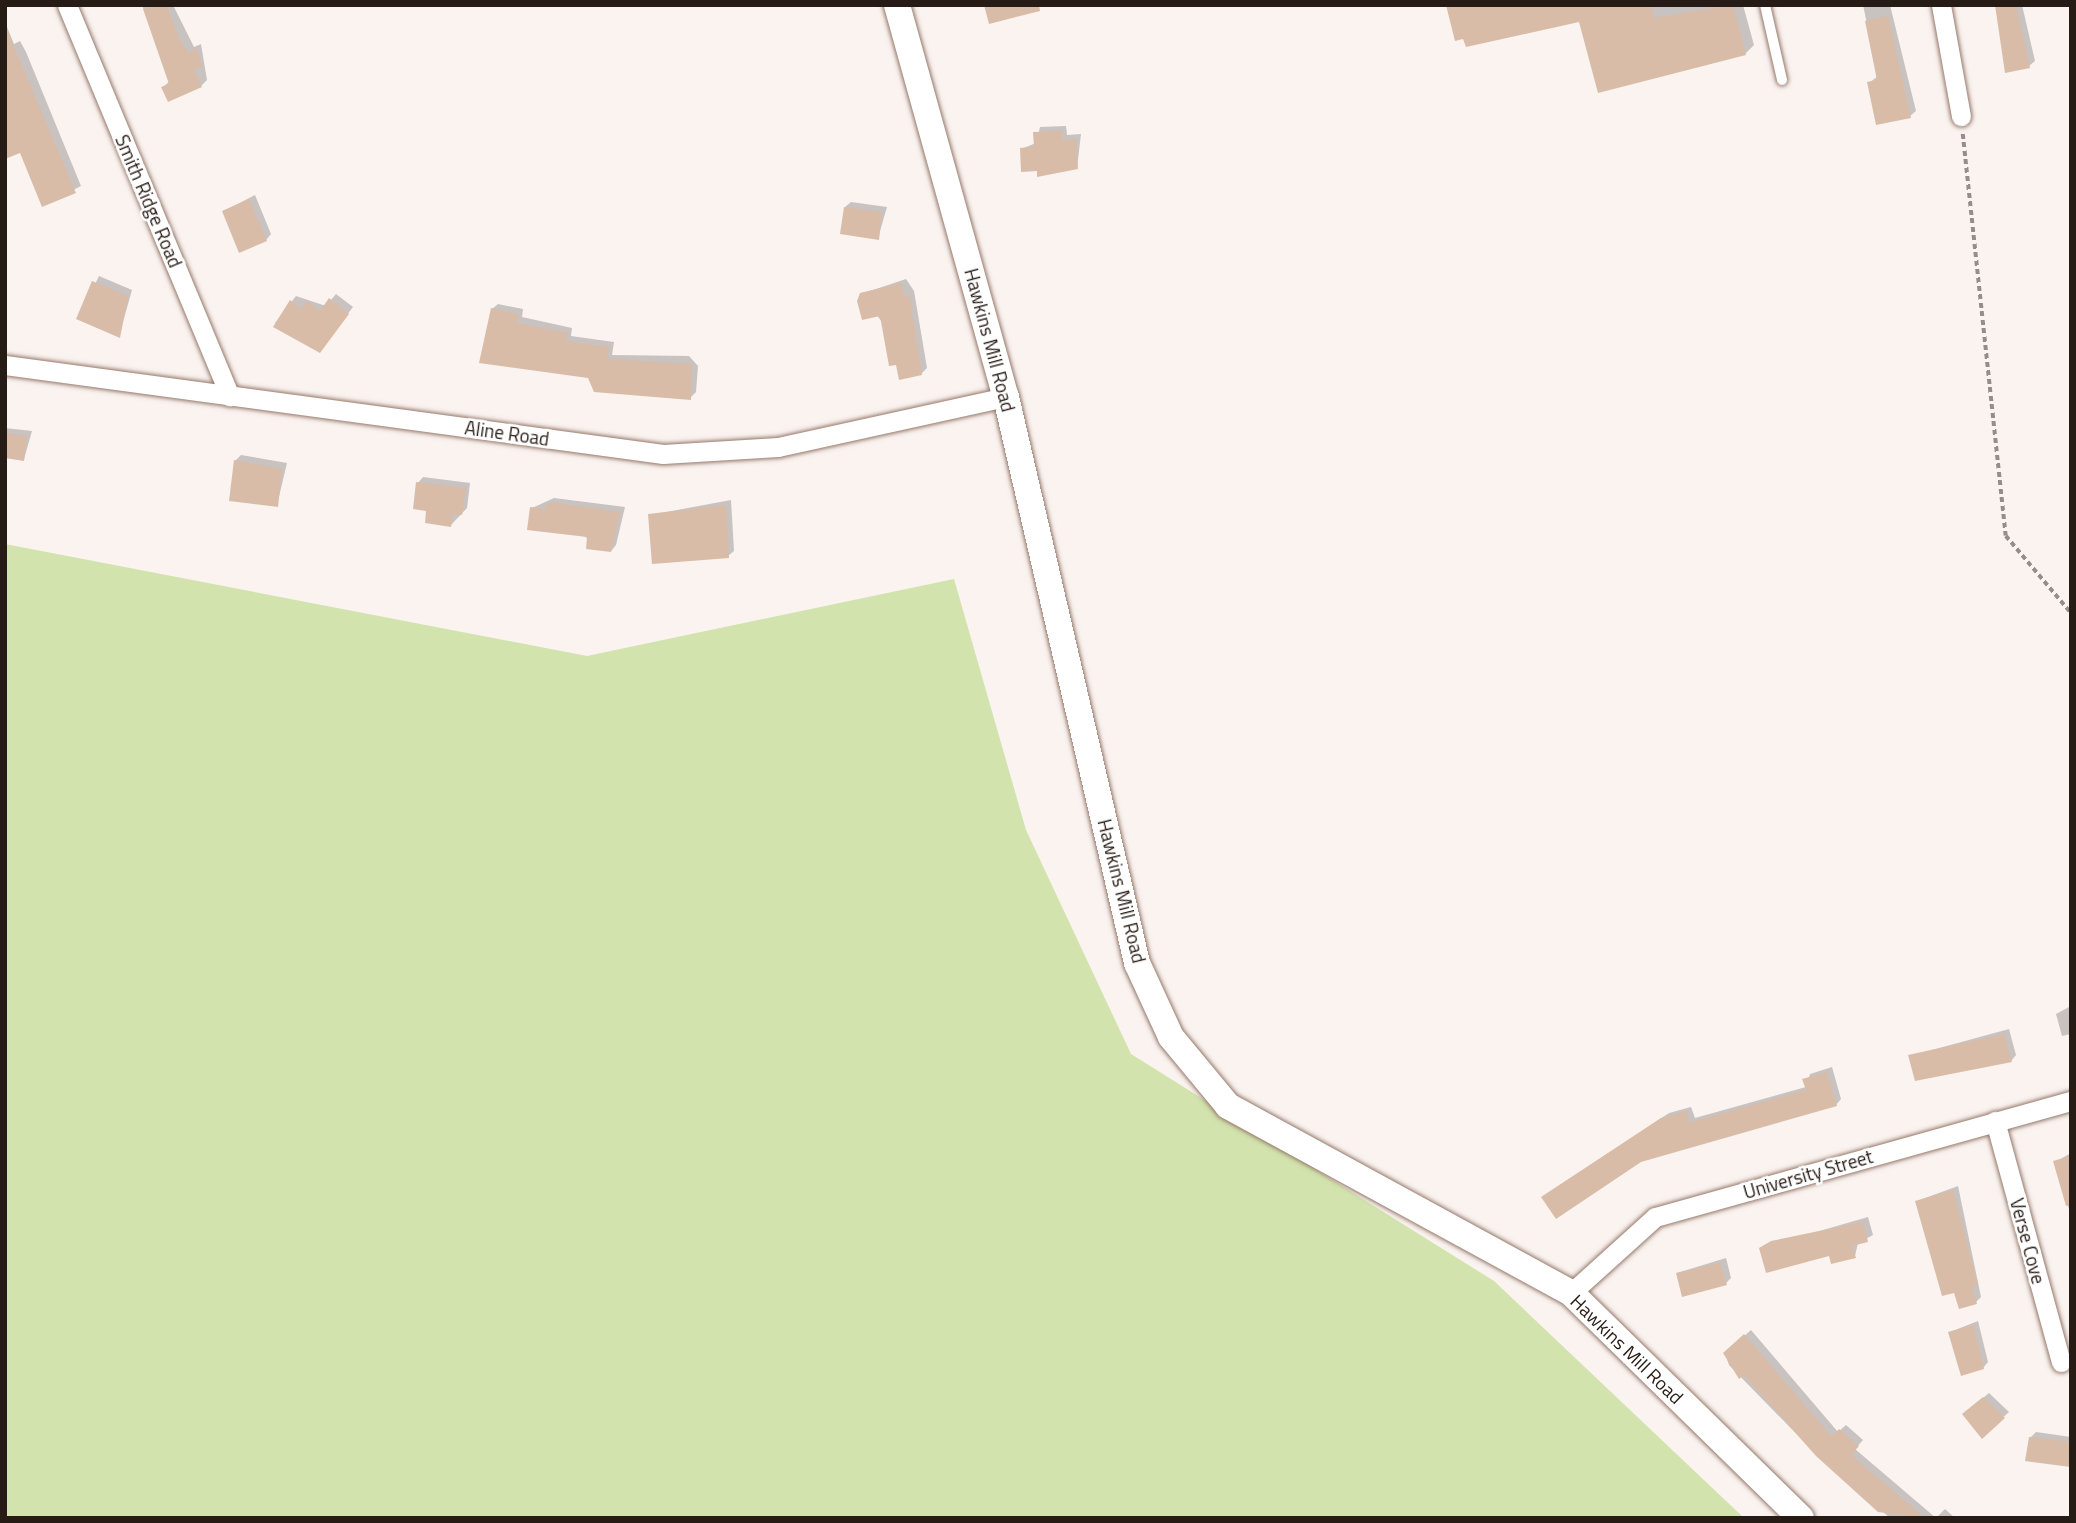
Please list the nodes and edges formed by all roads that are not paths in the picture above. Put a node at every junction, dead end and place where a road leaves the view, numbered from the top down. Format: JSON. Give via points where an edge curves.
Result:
{"nodes":[{"id":1,"x":67,"y":5,"type":"edge"},
{"id":2,"x":897,"y":5,"type":"edge"},
{"id":3,"x":1765,"y":5,"type":"edge"},
{"id":4,"x":1941,"y":5,"type":"edge"},
{"id":5,"x":1782,"y":80,"type":"dead end"},
{"id":6,"x":1961,"y":116,"type":"road end"},
{"id":7,"x":5,"y":365,"type":"edge"},
{"id":8,"x":230,"y":396,"type":"junction"},
{"id":9,"x":1006,"y":397,"type":"junction"},
{"id":10,"x":2071,"y":1101,"type":"edge"},
{"id":11,"x":1995,"y":1121,"type":"junction"},
{"id":12,"x":1571,"y":1293,"type":"junction"},
{"id":13,"x":2060,"y":1362,"type":"dead end"},
{"id":14,"x":1801,"y":1518,"type":"edge"}],
"edges":[{"from":1,"to":8,"type":"street","name":"Smith Ridge Road"},
{"from":2,"to":9,"type":"street","name":"Hawkins Mill Road"},
{"from":3,"to":5,"type":"lane"},
{"from":4,"to":6,"type":"street"},
{"from":7,"to":8,"type":"street","name":"Aline Road"},
{"from":8,"to":9,"type":"street","name":"Aline Road","via":[[663,454],[778,447]]},
{"from":9,"to":12,"type":"street","name":"Hawkins Mill Road","via":[[1137,963],[1171,1037],[1228,1106]]},
{"from":10,"to":11,"type":"street","name":"University Street"},
{"from":11,"to":12,"type":"street","name":"University Street","via":[[1655,1217]]},
{"from":11,"to":13,"type":"street","name":"Verse Cove"},
{"from":12,"to":14,"type":"street","name":"Hawkins Mill Road"}]}
